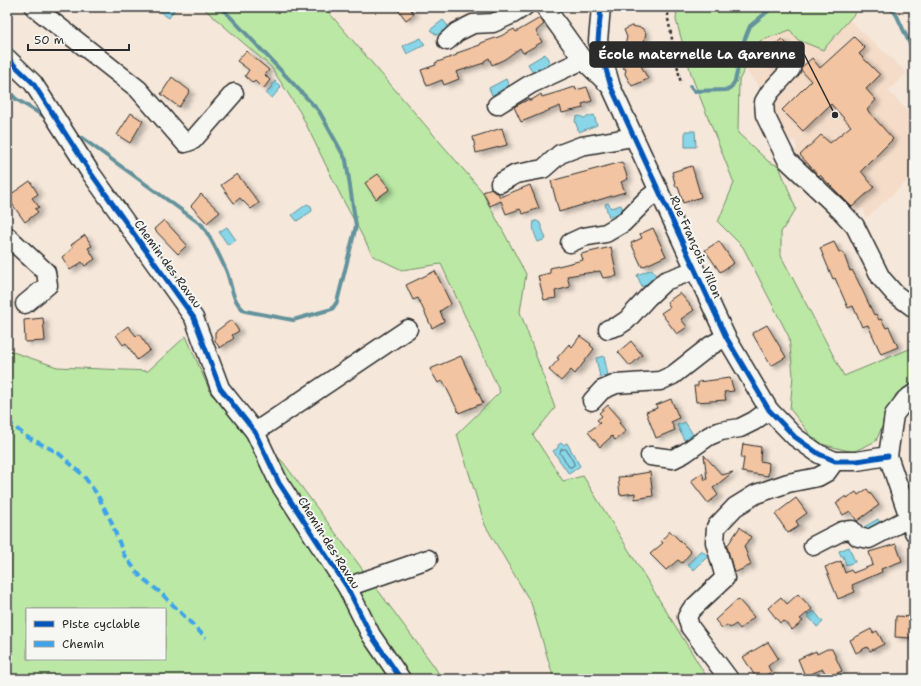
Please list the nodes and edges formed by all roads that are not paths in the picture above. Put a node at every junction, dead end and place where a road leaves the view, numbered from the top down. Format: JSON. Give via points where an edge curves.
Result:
{"nodes":[{"id":1,"x":34,"y":7,"type":"edge"},
{"id":2,"x":524,"y":7,"type":"edge"},
{"id":3,"x":601,"y":7,"type":"edge"},
{"id":4,"x":550,"y":8,"type":"edge"},
{"id":5,"x":447,"y":41,"type":"dead end"},
{"id":6,"x":7,"y":58,"type":"edge"},
{"id":7,"x":584,"y":60,"type":"junction"},
{"id":8,"x":791,"y":69,"type":"dead end"},
{"id":9,"x":611,"y":87,"type":"junction"},
{"id":10,"x":234,"y":93,"type":"dead end"},
{"id":11,"x":497,"y":105,"type":"dead end"},
{"id":12,"x":633,"y":137,"type":"junction"},
{"id":13,"x":500,"y":183,"type":"dead end"},
{"id":14,"x":659,"y":190,"type":"junction"},
{"id":15,"x":7,"y":236,"type":"edge"},
{"id":16,"x":570,"y":243,"type":"dead end"},
{"id":17,"x":695,"y":270,"type":"junction"},
{"id":18,"x":25,"y":304,"type":"dead end"},
{"id":19,"x":914,"y":308,"type":"edge"},
{"id":20,"x":408,"y":329,"type":"dead end"},
{"id":21,"x":608,"y":329,"type":"dead end"},
{"id":22,"x":726,"y":337,"type":"junction"},
{"id":23,"x":914,"y":394,"type":"edge"},
{"id":24,"x":592,"y":401,"type":"dead end"},
{"id":25,"x":769,"y":410,"type":"junction"},
{"id":26,"x":255,"y":432,"type":"junction"},
{"id":27,"x":650,"y":456,"type":"dead end"},
{"id":28,"x":888,"y":456,"type":"junction"},
{"id":29,"x":835,"y":460,"type":"junction"},
{"id":30,"x":912,"y":525,"type":"edge"},
{"id":31,"x":813,"y":546,"type":"dead end"},
{"id":32,"x":428,"y":559,"type":"dead end"},
{"id":33,"x":347,"y":587,"type":"junction"},
{"id":34,"x":401,"y":679,"type":"edge"},
{"id":35,"x":729,"y":679,"type":"edge"}],
"edges":[{"from":1,"to":10,"type":"street","via":[[138,89],[185,143],[193,140]]},
{"from":2,"to":5,"type":"street","via":[[493,23],[473,24],[457,32]]},
{"from":3,"to":9,"type":"street","name":"Rue François Villon","via":[[598,41]]},
{"from":4,"to":7,"type":"street","name":"Rue François Villon"},
{"from":6,"to":26,"type":"street","name":"Chemin des Ravau","via":[[33,83],[90,172],[194,318],[220,388]]},
{"from":7,"to":9,"type":"street","name":"Rue François Villon"},
{"from":7,"to":11,"type":"street","via":[[531,84]]},
{"from":8,"to":19,"type":"street","via":[[764,102],[765,116],[787,160],[855,226],[882,278],[895,294]]},
{"from":9,"to":12,"type":"street","name":"Rue François Villon"},
{"from":12,"to":13,"type":"street","via":[[581,146],[560,154],[543,169],[516,174]]},
{"from":12,"to":14,"type":"street","name":"Rue François Villon"},
{"from":14,"to":16,"type":"street","via":[[623,223],[606,233],[583,237]]},
{"from":14,"to":17,"type":"street","name":"Rue François Villon"},
{"from":15,"to":18,"type":"street","via":[[46,272],[48,285]]},
{"from":17,"to":21,"type":"street","via":[[665,281],[627,320]]},
{"from":17,"to":22,"type":"street","name":"Rue François Villon"},
{"from":20,"to":26,"type":"street"},
{"from":22,"to":24,"type":"street","via":[[710,346],[673,375],[660,381],[616,384],[602,390]]},
{"from":22,"to":25,"type":"street","name":"Rue François Villon"},
{"from":23,"to":28,"type":"street","via":[[906,399],[894,415]]},
{"from":25,"to":27,"type":"street","via":[[740,428],[709,436],[673,459]]},
{"from":25,"to":29,"type":"street","name":"Rue François Villon","via":[[795,437],[819,454]]},
{"from":26,"to":33,"type":"street","name":"Chemin des Ravau","via":[[279,482]]},
{"from":28,"to":29,"type":"street","via":[[857,461]]},
{"from":28,"to":30,"type":"street"},
{"from":29,"to":35,"type":"street","via":[[827,472],[818,477],[788,482],[756,494],[735,507],[716,528],[715,542],[725,578],[691,610],[687,617],[690,627]]},
{"from":30,"to":31,"type":"street","via":[[869,539],[858,537],[852,530],[842,531]]},
{"from":32,"to":33,"type":"street"},
{"from":33,"to":34,"type":"street","name":"Chemin des Ravau","via":[[371,635]]}]}
